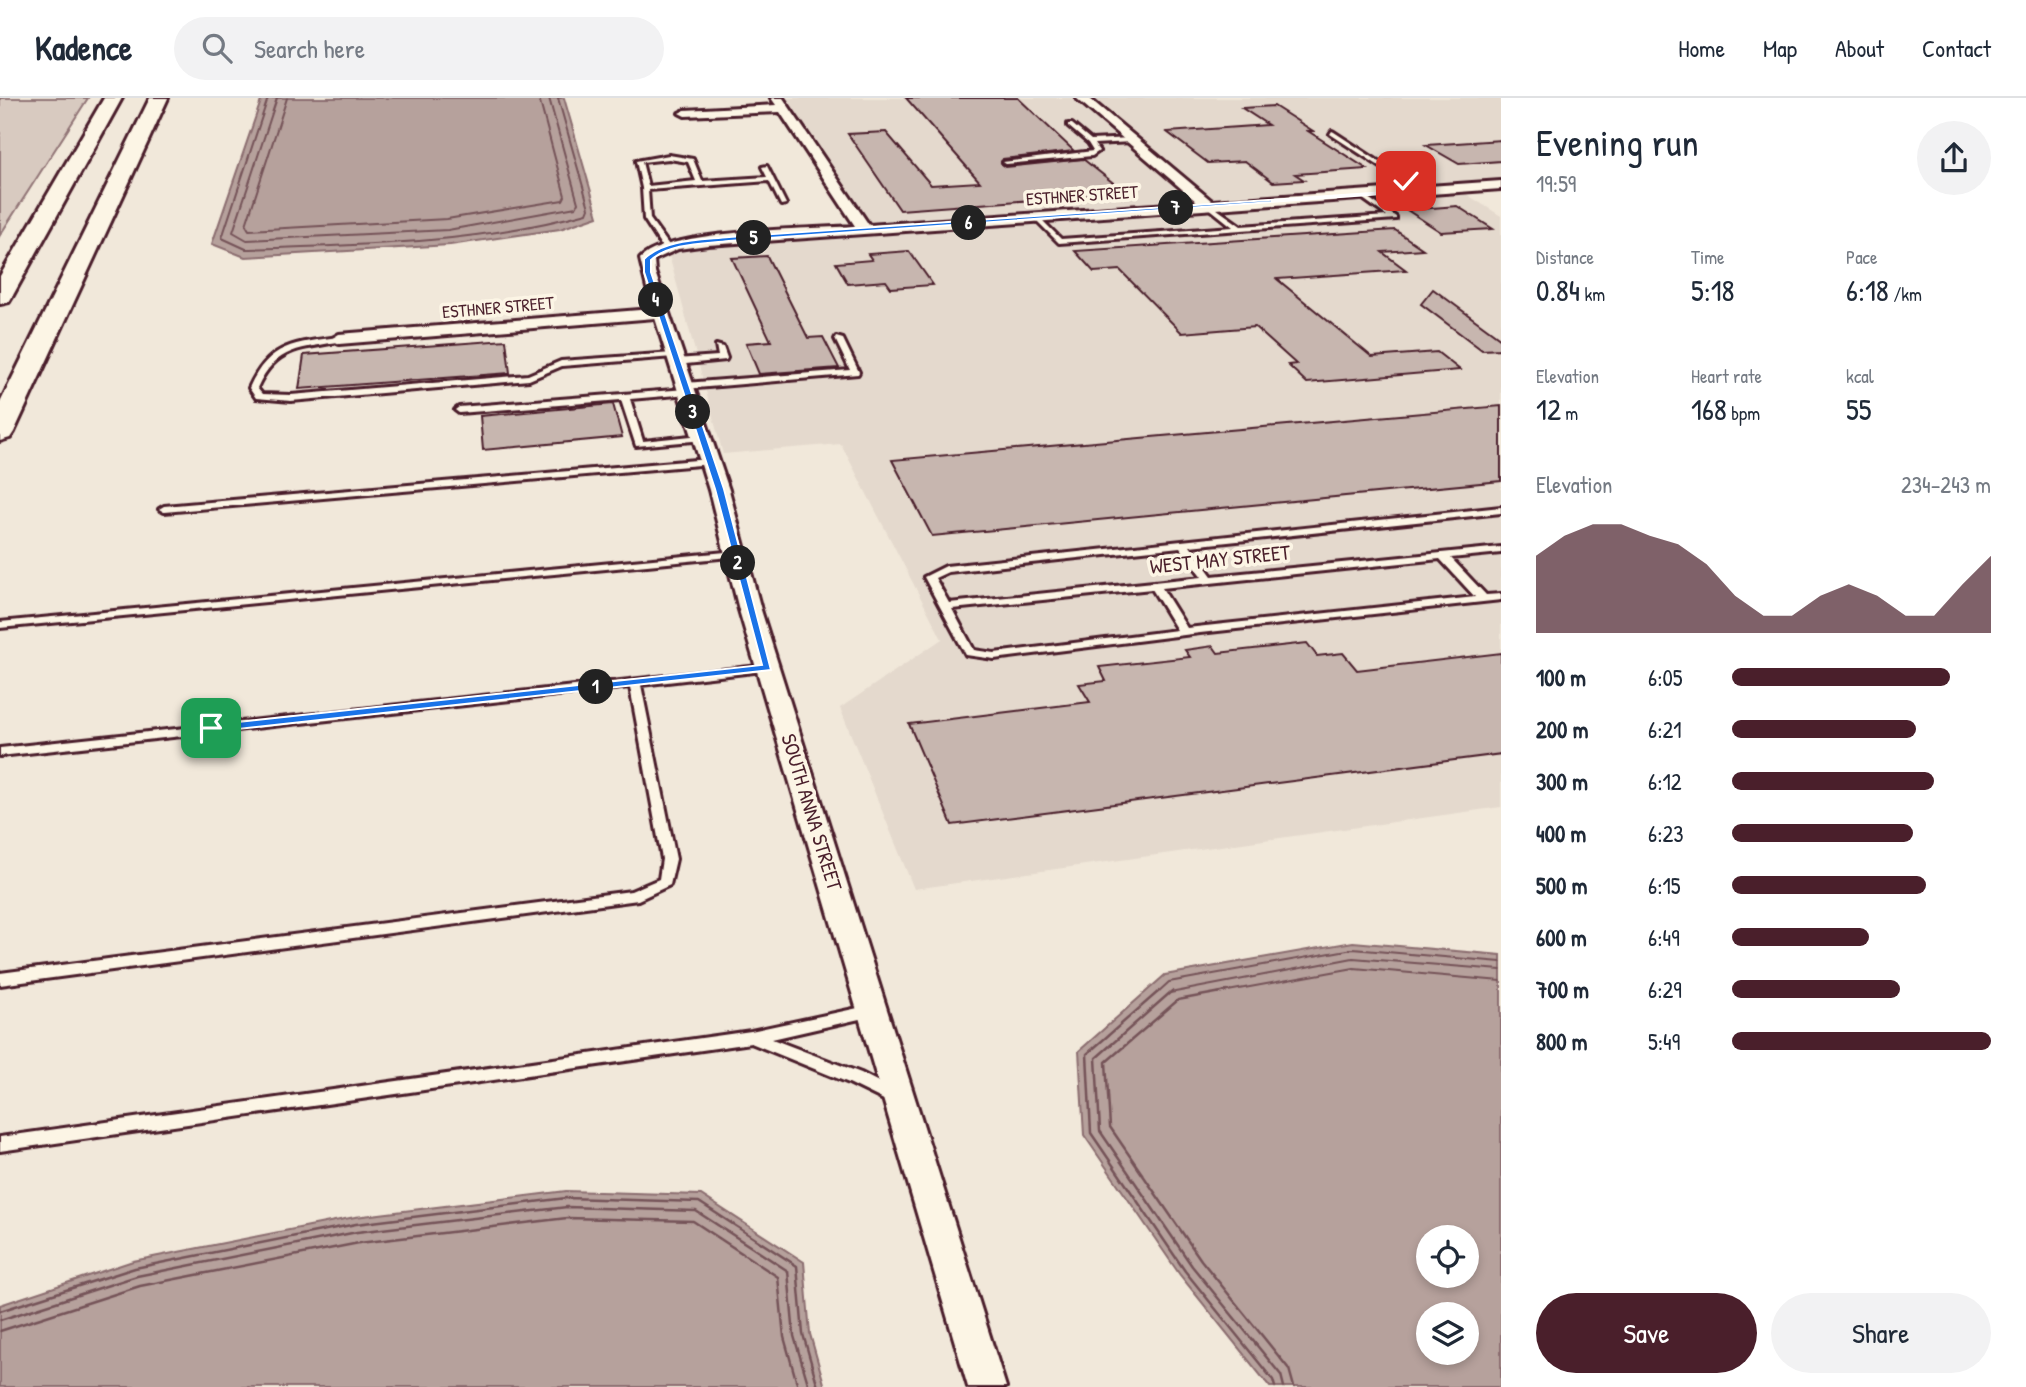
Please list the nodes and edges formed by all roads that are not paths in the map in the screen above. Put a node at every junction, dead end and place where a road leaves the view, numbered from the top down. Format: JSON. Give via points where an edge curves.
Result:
{"nodes":[{"id":1,"x":113,"y":98,"type":"edge"},
{"id":2,"x":159,"y":98,"type":"edge"},
{"id":3,"x":1082,"y":98,"type":"edge"},
{"id":4,"x":780,"y":103,"type":"edge"},
{"id":5,"x":685,"y":113,"type":"dead end"},
{"id":6,"x":1070,"y":125,"type":"dead end"},
{"id":7,"x":1332,"y":133,"type":"dead end"},
{"id":8,"x":1132,"y":140,"type":"junction"},
{"id":9,"x":1090,"y":142,"type":"junction"},
{"id":10,"x":1006,"y":162,"type":"dead end"},
{"id":11,"x":765,"y":167,"type":"dead end"},
{"id":12,"x":770,"y":179,"type":"junction"},
{"id":13,"x":699,"y":183,"type":"junction"},
{"id":14,"x":1501,"y":185,"type":"edge"},
{"id":15,"x":645,"y":188,"type":"junction"},
{"id":16,"x":1421,"y":191,"type":"junction"},
{"id":17,"x":1362,"y":195,"type":"junction"},
{"id":18,"x":783,"y":204,"type":"dead end"},
{"id":19,"x":1210,"y":206,"type":"junction"},
{"id":20,"x":1037,"y":218,"type":"junction"},
{"id":21,"x":1240,"y":229,"type":"junction"},
{"id":22,"x":865,"y":230,"type":"junction"},
{"id":23,"x":667,"y":248,"type":"junction"},
{"id":24,"x":0,"y":297,"type":"edge"},
{"id":25,"x":660,"y":313,"type":"junction"},
{"id":26,"x":339,"y":339,"type":"joint"},
{"id":27,"x":839,"y":339,"type":"dead end"},
{"id":28,"x":719,"y":347,"type":"dead end"},
{"id":29,"x":675,"y":358,"type":"junction"},
{"id":30,"x":685,"y":389,"type":"junction"},
{"id":31,"x":625,"y":397,"type":"junction"},
{"id":32,"x":459,"y":410,"type":"dead end"},
{"id":33,"x":0,"y":432,"type":"edge"},
{"id":34,"x":704,"y":450,"type":"junction"},
{"id":35,"x":164,"y":509,"type":"dead end"},
{"id":36,"x":1501,"y":510,"type":"edge"},
{"id":37,"x":1183,"y":544,"type":"junction"},
{"id":38,"x":1501,"y":550,"type":"edge"},
{"id":39,"x":736,"y":554,"type":"junction"},
{"id":40,"x":1443,"y":556,"type":"junction"},
{"id":41,"x":1209,"y":580,"type":"junction"},
{"id":42,"x":1155,"y":586,"type":"junction"},
{"id":43,"x":1501,"y":597,"type":"edge"},
{"id":44,"x":1483,"y":599,"type":"junction"},
{"id":45,"x":944,"y":607,"type":"junction"},
{"id":46,"x":0,"y":625,"type":"edge"},
{"id":47,"x":1184,"y":632,"type":"junction"},
{"id":48,"x":768,"y":668,"type":"junction"},
{"id":49,"x":635,"y":682,"type":"junction"},
{"id":50,"x":0,"y":752,"type":"edge"},
{"id":51,"x":0,"y":979,"type":"edge"},
{"id":52,"x":872,"y":1011,"type":"junction"},
{"id":53,"x":751,"y":1037,"type":"junction"},
{"id":54,"x":899,"y":1100,"type":"junction"},
{"id":55,"x":0,"y":1144,"type":"edge"},
{"id":56,"x":987,"y":1387,"type":"edge"}],
"edges":[{"from":1,"to":24,"type":"highway"},
{"from":2,"to":33,"type":"highway"},
{"from":3,"to":8,"type":"street"},
{"from":4,"to":5,"type":"street"},
{"from":4,"to":22,"type":"street"},
{"from":6,"to":9,"type":"lane"},
{"from":7,"to":16,"type":"lane"},
{"from":8,"to":9,"type":"lane"},
{"from":8,"to":19,"type":"street"},
{"from":9,"to":10,"type":"lane","via":[[1096,151],[1092,154]]},
{"from":11,"to":12,"type":"lane"},
{"from":12,"to":13,"type":"lane"},
{"from":12,"to":18,"type":"lane"},
{"from":13,"to":15,"type":"lane"},
{"from":13,"to":15,"type":"lane","via":[[691,160],[649,158],[639,162]]},
{"from":14,"to":16,"type":"street","name":"ESTHNER STREET"},
{"from":15,"to":23,"type":"lane","via":[[648,219]]},
{"from":16,"to":17,"type":"street","name":"ESTHNER STREET"},
{"from":17,"to":19,"type":"street","name":"ESTHNER STREET"},
{"from":17,"to":21,"type":"lane","via":[[1394,218]]},
{"from":19,"to":20,"type":"street","name":"ESTHNER STREET"},
{"from":19,"to":21,"type":"lane"},
{"from":20,"to":21,"type":"lane","via":[[1059,242]]},
{"from":20,"to":22,"type":"street","name":"ESTHNER STREET"},
{"from":22,"to":23,"type":"street","name":"ESTHNER STREET"},
{"from":23,"to":25,"type":"street","name":"SOUTH ANNA STREET","via":[[647,259]]},
{"from":25,"to":26,"type":"street","name":"ESTHNER STREET"},
{"from":25,"to":29,"type":"street","name":"SOUTH ANNA STREET"},
{"from":26,"to":29,"type":"lane","via":[[303,344],[273,355],[261,367],[253,388],[259,396],[291,398],[529,377],[561,364]]},
{"from":27,"to":30,"type":"lane","via":[[855,372]]},
{"from":28,"to":29,"type":"lane","via":[[724,362]]},
{"from":29,"to":30,"type":"street","name":"SOUTH ANNA STREET"},
{"from":30,"to":31,"type":"lane"},
{"from":30,"to":34,"type":"street","name":"SOUTH ANNA STREET"},
{"from":31,"to":32,"type":"lane"},
{"from":31,"to":34,"type":"lane","via":[[639,444]]},
{"from":34,"to":35,"type":"lane"},
{"from":34,"to":39,"type":"street","name":"SOUTH ANNA STREET"},
{"from":36,"to":37,"type":"lane"},
{"from":37,"to":41,"type":"lane"},
{"from":37,"to":45,"type":"lane","via":[[946,569],[929,577]]},
{"from":38,"to":40,"type":"lane","name":"WEST MAY STREET"},
{"from":39,"to":46,"type":"lane"},
{"from":39,"to":48,"type":"street","name":"SOUTH ANNA STREET"},
{"from":40,"to":41,"type":"lane","name":"WEST MAY STREET"},
{"from":40,"to":44,"type":"lane"},
{"from":41,"to":42,"type":"lane","name":"WEST MAY STREET"},
{"from":42,"to":45,"type":"lane","name":"WEST MAY STREET"},
{"from":42,"to":47,"type":"lane"},
{"from":43,"to":44,"type":"lane"},
{"from":44,"to":47,"type":"lane"},
{"from":45,"to":47,"type":"lane","via":[[970,653],[994,656]]},
{"from":48,"to":49,"type":"lane"},
{"from":48,"to":52,"type":"street","name":"SOUTH ANNA STREET"},
{"from":49,"to":50,"type":"lane"},
{"from":49,"to":51,"type":"lane","via":[[669,859],[665,882],[652,890]]},
{"from":52,"to":53,"type":"lane"},
{"from":52,"to":54,"type":"street","name":"SOUTH ANNA STREET"},
{"from":53,"to":54,"type":"lane","via":[[855,1077]]},
{"from":53,"to":55,"type":"lane"},
{"from":54,"to":56,"type":"street","name":"SOUTH ANNA STREET"}]}
